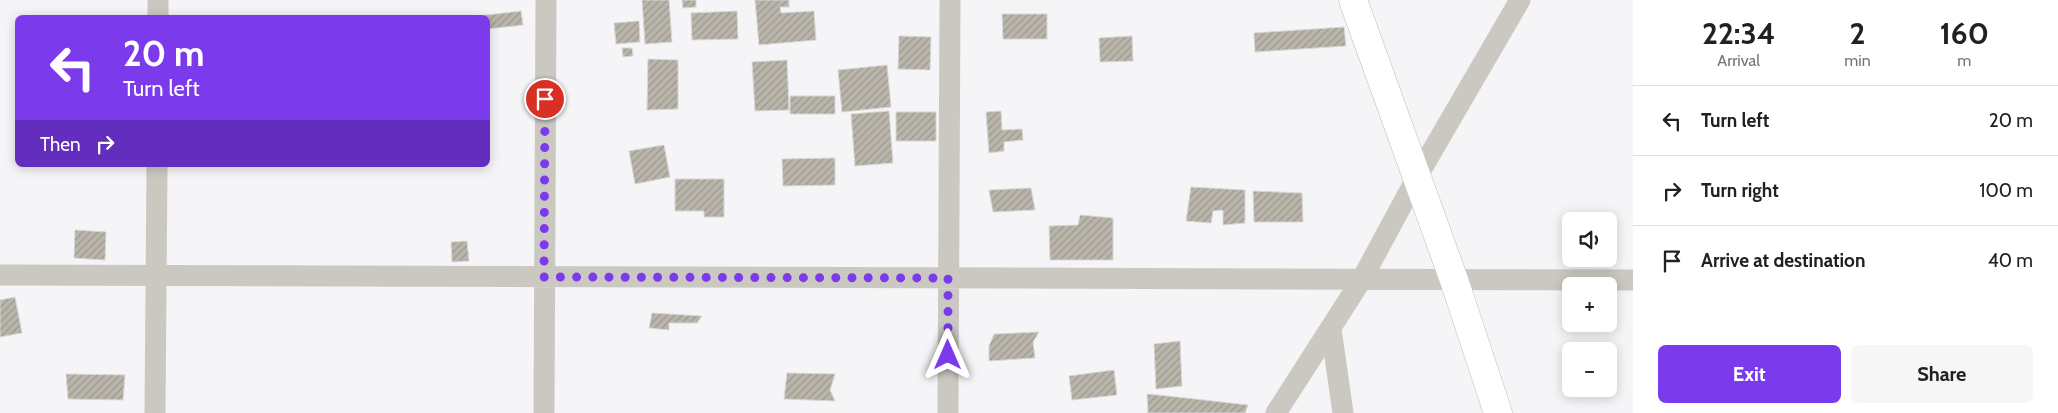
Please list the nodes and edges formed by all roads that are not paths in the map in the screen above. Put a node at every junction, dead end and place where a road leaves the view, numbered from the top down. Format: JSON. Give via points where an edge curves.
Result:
{"nodes":[{"id":1,"x":158,"y":0,"type":"edge"},
{"id":2,"x":546,"y":0,"type":"edge"},
{"id":3,"x":950,"y":0,"type":"edge"},
{"id":4,"x":1353,"y":0,"type":"edge"},
{"id":5,"x":1520,"y":0,"type":"edge"},
{"id":6,"x":158,"y":15,"type":"edge"},
{"id":7,"x":157,"y":167,"type":"edge"},
{"id":8,"x":1417,"y":177,"type":"junction"},
{"id":9,"x":0,"y":275,"type":"edge"},
{"id":10,"x":156,"y":276,"type":"junction"},
{"id":11,"x":544,"y":277,"type":"junction"},
{"id":12,"x":948,"y":278,"type":"junction"},
{"id":13,"x":1362,"y":280,"type":"junction"},
{"id":14,"x":1454,"y":280,"type":"junction"},
{"id":15,"x":1633,"y":280,"type":"edge"},
{"id":16,"x":1331,"y":329,"type":"junction"},
{"id":17,"x":155,"y":413,"type":"edge"},
{"id":18,"x":544,"y":413,"type":"edge"},
{"id":19,"x":948,"y":413,"type":"edge"},
{"id":20,"x":1276,"y":413,"type":"edge"},
{"id":21,"x":1344,"y":413,"type":"edge"},
{"id":22,"x":1498,"y":413,"type":"edge"}],
"edges":[{"from":1,"to":6,"type":"street"},
{"from":2,"to":11,"type":"street"},
{"from":3,"to":12,"type":"street"},
{"from":4,"to":8,"type":"main road"},
{"from":5,"to":8,"type":"street"},
{"from":7,"to":10,"type":"street"},
{"from":8,"to":13,"type":"street"},
{"from":8,"to":14,"type":"main road"},
{"from":9,"to":10,"type":"street"},
{"from":10,"to":11,"type":"street"},
{"from":10,"to":17,"type":"street"},
{"from":11,"to":12,"type":"street"},
{"from":11,"to":18,"type":"street"},
{"from":12,"to":13,"type":"street"},
{"from":12,"to":19,"type":"street"},
{"from":13,"to":14,"type":"street"},
{"from":13,"to":16,"type":"street"},
{"from":14,"to":15,"type":"street"},
{"from":14,"to":22,"type":"main road"},
{"from":16,"to":20,"type":"street"},
{"from":16,"to":21,"type":"street"}]}
